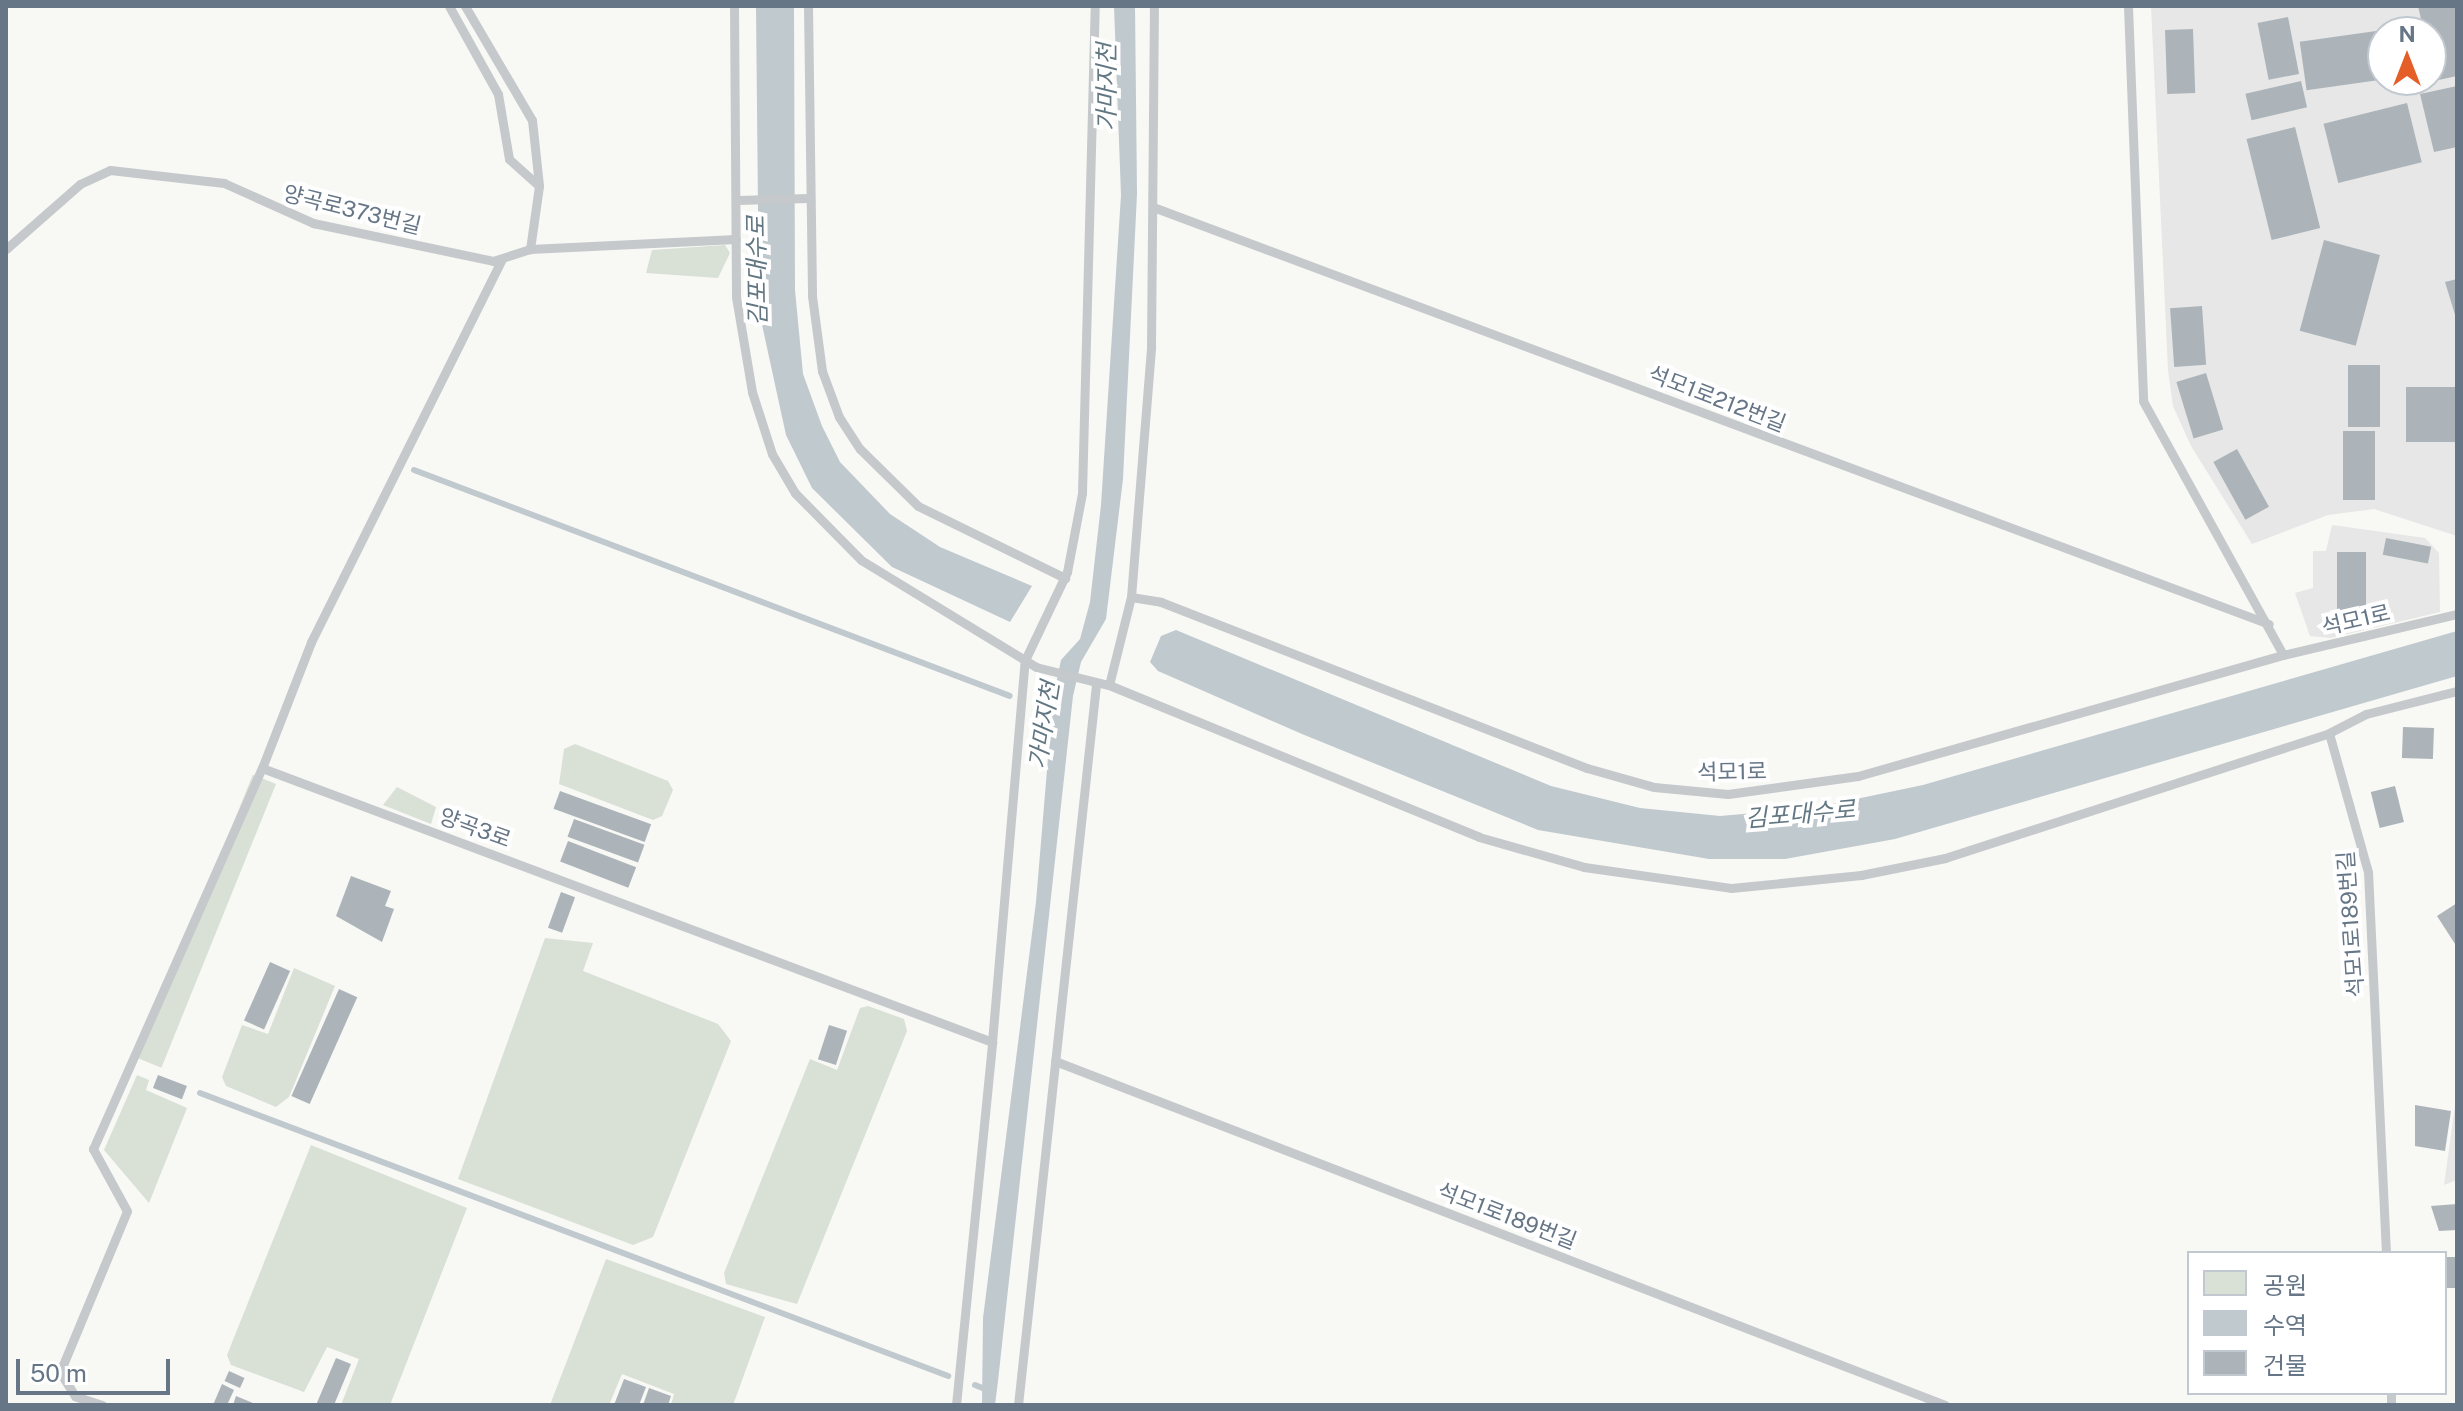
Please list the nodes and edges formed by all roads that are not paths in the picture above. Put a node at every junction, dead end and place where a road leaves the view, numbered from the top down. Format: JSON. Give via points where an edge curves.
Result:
{"nodes":[{"id":1,"x":449,"y":6,"type":"edge"},
{"id":2,"x":465,"y":6,"type":"edge"},
{"id":3,"x":734,"y":6,"type":"edge"},
{"id":4,"x":808,"y":6,"type":"edge"},
{"id":5,"x":1095,"y":6,"type":"edge"},
{"id":6,"x":1154,"y":6,"type":"edge"},
{"id":7,"x":2128,"y":6,"type":"edge"},
{"id":8,"x":539,"y":186,"type":"junction"},
{"id":9,"x":804,"y":198,"type":"junction"},
{"id":10,"x":742,"y":200,"type":"junction"},
{"id":11,"x":1153,"y":207,"type":"junction"},
{"id":12,"x":736,"y":239,"type":"junction"},
{"id":13,"x":6,"y":249,"type":"edge"},
{"id":14,"x":530,"y":249,"type":"junction"},
{"id":15,"x":501,"y":261,"type":"junction"},
{"id":16,"x":1065,"y":578,"type":"junction"},
{"id":17,"x":1131,"y":597,"type":"junction"},
{"id":18,"x":2457,"y":614,"type":"edge"},
{"id":19,"x":2269,"y":624,"type":"junction"},
{"id":20,"x":2283,"y":655,"type":"junction"},
{"id":21,"x":1025,"y":660,"type":"junction"},
{"id":22,"x":1092,"y":685,"type":"junction"},
{"id":23,"x":1109,"y":685,"type":"junction"},
{"id":24,"x":2457,"y":691,"type":"edge"},
{"id":25,"x":2329,"y":733,"type":"junction"},
{"id":26,"x":262,"y":768,"type":"junction"},
{"id":27,"x":992,"y":1042,"type":"junction"},
{"id":28,"x":1055,"y":1061,"type":"junction"},
{"id":29,"x":2386,"y":1251,"type":"edge"},
{"id":30,"x":102,"y":1405,"type":"edge"},
{"id":31,"x":956,"y":1405,"type":"edge"},
{"id":32,"x":1018,"y":1405,"type":"edge"},
{"id":33,"x":1945,"y":1405,"type":"edge"}],
"edges":[{"from":1,"to":8,"type":"lane","via":[[498,94],[509,159]]},
{"from":2,"to":8,"type":"lane","via":[[532,120]]},
{"from":3,"to":10,"type":"lane"},
{"from":4,"to":9,"type":"lane"},
{"from":5,"to":16,"type":"lane","via":[[1088,420]]},
{"from":6,"to":11,"type":"lane"},
{"from":7,"to":19,"type":"lane","via":[[2143,401]]},
{"from":8,"to":14,"type":"lane"},
{"from":9,"to":10,"type":"lane"},
{"from":9,"to":16,"type":"lane","via":[[817,350],[849,435],[918,506]]},
{"from":10,"to":12,"type":"lane"},
{"from":11,"to":17,"type":"lane","via":[[1147,440]]},
{"from":11,"to":19,"type":"lane","name":"석모1로212번길"},
{"from":12,"to":14,"type":"lane"},
{"from":12,"to":21,"type":"lane","via":[[736,297],[752,392],[772,454],[795,493],[886,579]]},
{"from":13,"to":15,"type":"lane","name":"양곡로373번길","via":[[80,184],[110,170],[224,183],[313,223]]},
{"from":14,"to":15,"type":"lane"},
{"from":15,"to":26,"type":"lane","via":[[311,642]]},
{"from":16,"to":21,"type":"lane"},
{"from":17,"to":20,"type":"lane","name":"석모1로","via":[[1180,607],[1587,768],[1699,793],[1858,776]]},
{"from":17,"to":23,"type":"lane"},
{"from":18,"to":20,"type":"lane","name":"석모1로"},
{"from":19,"to":20,"type":"lane"},
{"from":21,"to":22,"type":"lane"},
{"from":21,"to":27,"type":"lane"},
{"from":22,"to":23,"type":"lane"},
{"from":22,"to":28,"type":"lane"},
{"from":23,"to":25,"type":"lane","via":[[1479,837],[1584,867],[1751,889],[1945,858]]},
{"from":24,"to":25,"type":"lane","via":[[2366,714]]},
{"from":25,"to":29,"type":"lane","name":"석모1로189번길","via":[[2368,872]]},
{"from":26,"to":27,"type":"lane","name":"양곡3로"},
{"from":26,"to":30,"type":"lane","via":[[93,1149],[127,1211],[60,1372],[75,1396]]},
{"from":27,"to":31,"type":"lane"},
{"from":28,"to":32,"type":"lane"},
{"from":28,"to":33,"type":"lane","name":"석모1로189번길"}]}
